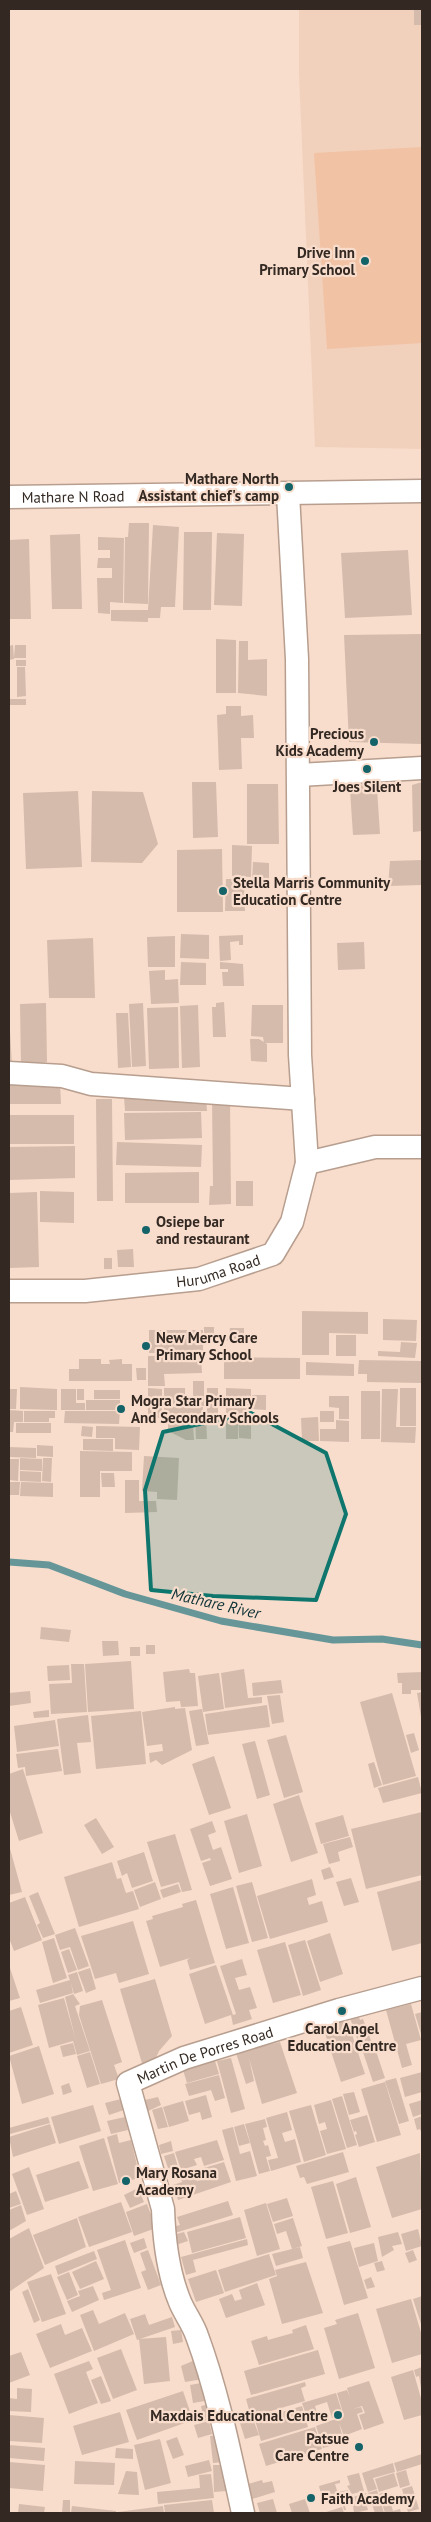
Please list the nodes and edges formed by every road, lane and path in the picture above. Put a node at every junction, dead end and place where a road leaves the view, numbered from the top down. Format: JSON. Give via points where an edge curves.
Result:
{"nodes":[{"id":1,"x":422,"y":491,"type":"edge"},
{"id":2,"x":288,"y":494,"type":"junction"},
{"id":3,"x":9,"y":497,"type":"edge"},
{"id":4,"x":422,"y":768,"type":"edge"},
{"id":5,"x":299,"y":775,"type":"junction"},
{"id":6,"x":9,"y":1073,"type":"edge"},
{"id":7,"x":302,"y":1099,"type":"junction"},
{"id":8,"x":422,"y":1147,"type":"edge"},
{"id":9,"x":307,"y":1163,"type":"junction"},
{"id":10,"x":9,"y":1291,"type":"edge"},
{"id":11,"x":422,"y":1988,"type":"edge"},
{"id":12,"x":243,"y":2513,"type":"edge"}],
"edges":[{"from":1,"to":2,"type":"street","name":"Mathare N Road"},
{"from":2,"to":3,"type":"street","name":"Mathare N Road"},
{"from":2,"to":5,"type":"street","name":"Huruma Road","via":[[297,659]]},
{"from":4,"to":5,"type":"street"},
{"from":5,"to":7,"type":"street","name":"Huruma Road"},
{"from":6,"to":7,"type":"street","via":[[62,1076],[91,1084]]},
{"from":7,"to":9,"type":"street","name":"Huruma Road"},
{"from":8,"to":9,"type":"street","via":[[375,1147]]},
{"from":9,"to":10,"type":"street","name":"Huruma Road","via":[[292,1222],[273,1254],[199,1279],[85,1291]]},
{"from":11,"to":12,"type":"street","name":"Martin De Porres Road","via":[[184,2058],[128,2083],[163,2209],[170,2267],[180,2302],[197,2335]]}]}
